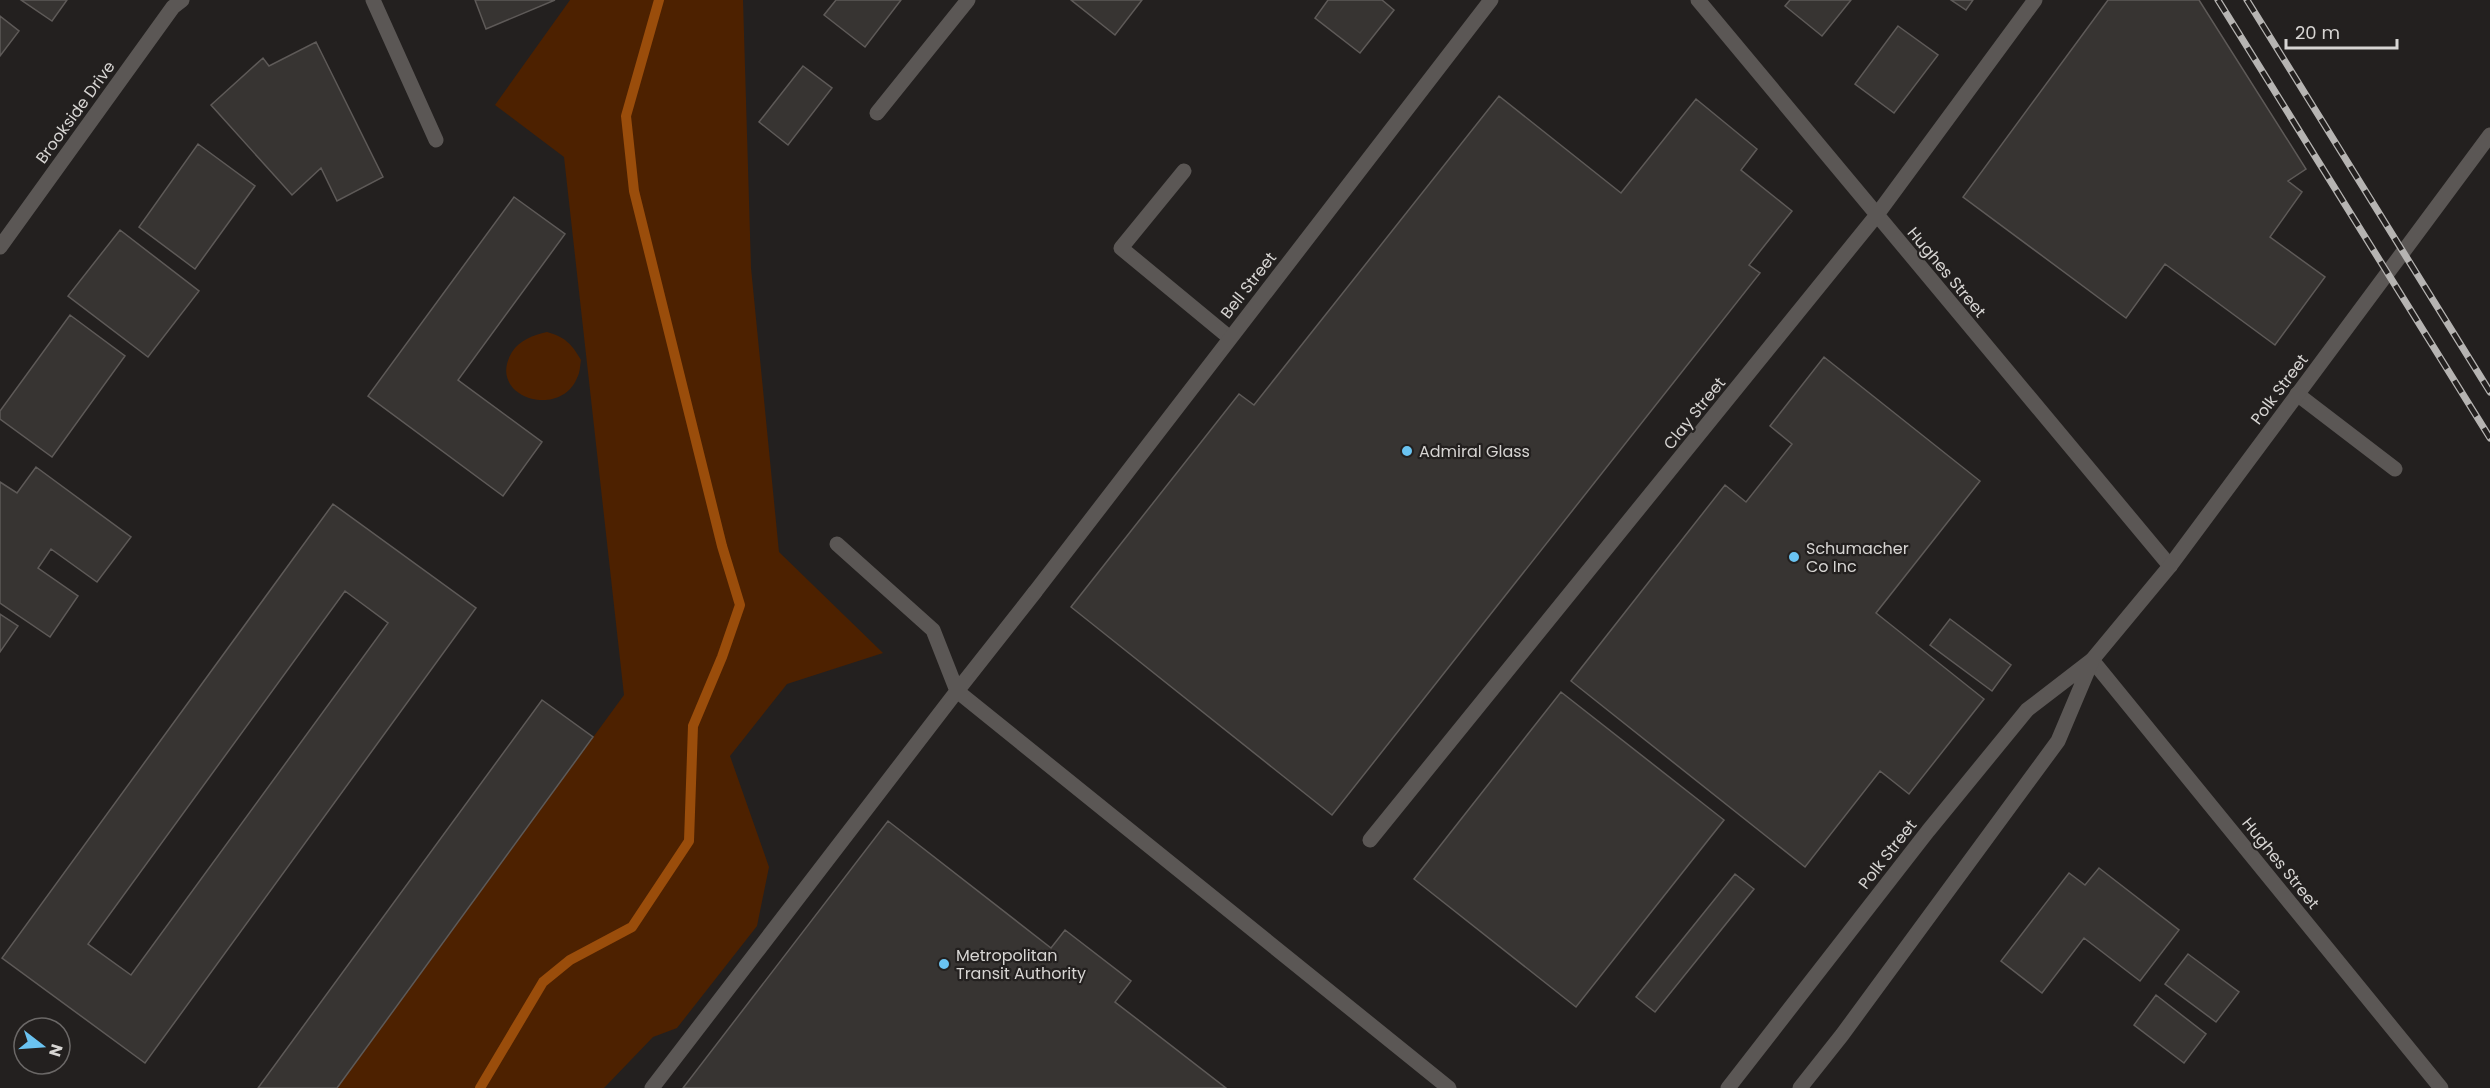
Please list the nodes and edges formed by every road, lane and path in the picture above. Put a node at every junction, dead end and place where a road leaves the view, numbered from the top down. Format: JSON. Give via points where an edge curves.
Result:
{"nodes":[{"id":1,"x":182,"y":0,"type":"edge"},
{"id":2,"x":373,"y":0,"type":"edge"},
{"id":3,"x":968,"y":0,"type":"edge"},
{"id":4,"x":1491,"y":0,"type":"edge"},
{"id":5,"x":1698,"y":0,"type":"edge"},
{"id":6,"x":2035,"y":0,"type":"edge"},
{"id":7,"x":877,"y":113,"type":"dead end"},
{"id":8,"x":2490,"y":135,"type":"edge"},
{"id":9,"x":436,"y":140,"type":"dead end"},
{"id":10,"x":1184,"y":171,"type":"dead end"},
{"id":11,"x":1876,"y":216,"type":"junction"},
{"id":12,"x":0,"y":247,"type":"edge"},
{"id":13,"x":1230,"y":338,"type":"junction"},
{"id":14,"x":2297,"y":394,"type":"junction"},
{"id":15,"x":2395,"y":469,"type":"dead end"},
{"id":16,"x":837,"y":544,"type":"dead end"},
{"id":17,"x":2169,"y":566,"type":"junction"},
{"id":18,"x":2092,"y":660,"type":"junction"},
{"id":19,"x":957,"y":691,"type":"junction"},
{"id":20,"x":1370,"y":840,"type":"dead end"},
{"id":21,"x":652,"y":1088,"type":"edge"},
{"id":22,"x":1449,"y":1088,"type":"edge"},
{"id":23,"x":1728,"y":1088,"type":"edge"},
{"id":24,"x":1800,"y":1088,"type":"edge"},
{"id":25,"x":2441,"y":1088,"type":"edge"}],
"edges":[{"from":1,"to":12,"type":"street","name":"Brookside Drive","via":[[173,7]]},
{"from":2,"to":9,"type":"street"},
{"from":3,"to":7,"type":"street"},
{"from":4,"to":13,"type":"street","name":"Bell Street"},
{"from":5,"to":11,"type":"street","name":"Hughes Street"},
{"from":6,"to":11,"type":"street","name":"Clay Street"},
{"from":8,"to":14,"type":"street","name":"Polk Street"},
{"from":10,"to":13,"type":"street","via":[[1121,248]]},
{"from":11,"to":17,"type":"street","name":"Hughes Street"},
{"from":11,"to":20,"type":"street","name":"Clay Street"},
{"from":13,"to":19,"type":"street","name":"Bell Street"},
{"from":14,"to":15,"type":"street"},
{"from":14,"to":17,"type":"street","name":"Polk Street"},
{"from":16,"to":19,"type":"street","via":[[933,630]]},
{"from":17,"to":18,"type":"street","name":"Polk Street"},
{"from":18,"to":23,"type":"street","name":"Polk Street","via":[[2027,710]]},
{"from":18,"to":24,"type":"street","name":"Polk Street","via":[[2058,741]]},
{"from":18,"to":25,"type":"street","name":"Hughes Street"},
{"from":19,"to":21,"type":"street","name":"Bell Street"},
{"from":19,"to":22,"type":"street"}]}
